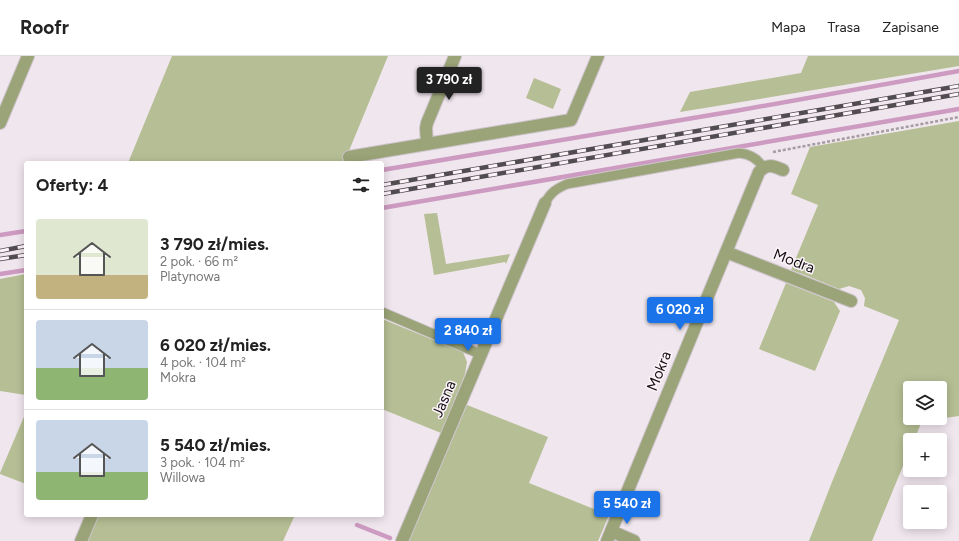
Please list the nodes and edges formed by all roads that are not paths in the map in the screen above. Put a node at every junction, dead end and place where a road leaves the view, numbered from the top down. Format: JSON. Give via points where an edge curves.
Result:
{"nodes":[{"id":1,"x":28,"y":56,"type":"edge"},
{"id":2,"x":455,"y":56,"type":"edge"},
{"id":3,"x":598,"y":56,"type":"edge"},
{"id":4,"x":0,"y":123,"type":"edge"},
{"id":5,"x":427,"y":144,"type":"junction"},
{"id":6,"x":349,"y":157,"type":"dead end"},
{"id":7,"x":760,"y":163,"type":"junction"},
{"id":8,"x":783,"y":170,"type":"dead end"},
{"id":9,"x":545,"y":203,"type":"joint"},
{"id":10,"x":726,"y":252,"type":"junction"},
{"id":11,"x":850,"y":301,"type":"dead end"},
{"id":12,"x":384,"y":313,"type":"edge"},
{"id":13,"x":480,"y":354,"type":"junction"},
{"id":14,"x":91,"y":517,"type":"edge"},
{"id":15,"x":609,"y":536,"type":"edge"},
{"id":16,"x":81,"y":541,"type":"edge"},
{"id":17,"x":402,"y":541,"type":"edge"},
{"id":18,"x":634,"y":541,"type":"edge"}],
"edges":[{"from":1,"to":4,"type":"street"},
{"from":2,"to":5,"type":"street","via":[[427,122]]},
{"from":3,"to":5,"type":"street","via":[[571,120]]},
{"from":5,"to":6,"type":"street"},
{"from":7,"to":8,"type":"street"},
{"from":7,"to":9,"type":"lane","via":[[748,154],[739,153],[567,184],[549,195]]},
{"from":7,"to":10,"type":"street","name":"Mokra","via":[[759,172]]},
{"from":9,"to":13,"type":"street","name":"Jasna"},
{"from":10,"to":11,"type":"street","name":"Modra"},
{"from":10,"to":15,"type":"street","name":"Mokra"},
{"from":12,"to":13,"type":"lane"},
{"from":13,"to":17,"type":"street","name":"Jasna"},
{"from":14,"to":16,"type":"street"},
{"from":15,"to":18,"type":"street"}]}
